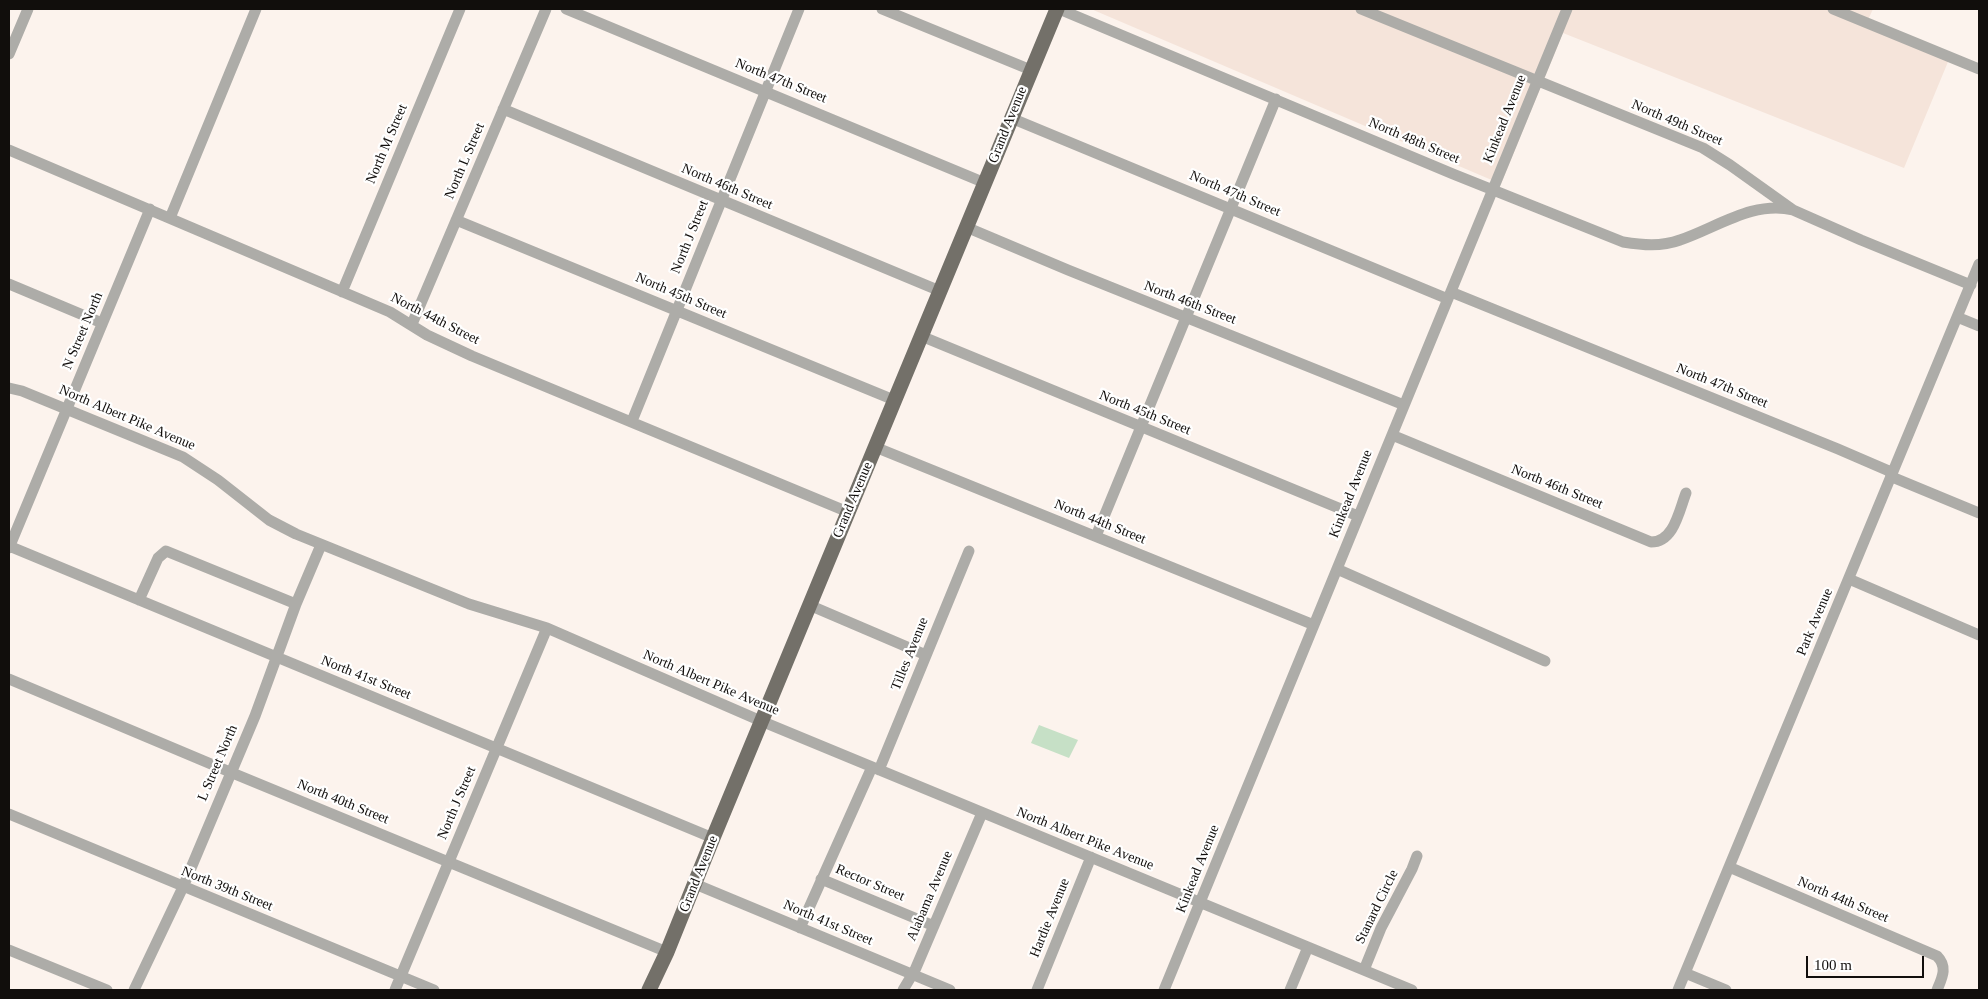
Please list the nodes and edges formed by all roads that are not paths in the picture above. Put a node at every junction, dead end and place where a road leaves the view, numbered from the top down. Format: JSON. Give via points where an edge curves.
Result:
{"nodes":[{"id":1,"x":28,"y":9,"type":"edge"},
{"id":2,"x":256,"y":9,"type":"edge"},
{"id":3,"x":460,"y":9,"type":"edge"},
{"id":4,"x":546,"y":9,"type":"edge"},
{"id":5,"x":566,"y":9,"type":"edge"},
{"id":6,"x":799,"y":9,"type":"edge"},
{"id":7,"x":882,"y":9,"type":"edge"},
{"id":8,"x":1058,"y":9,"type":"edge"},
{"id":9,"x":1361,"y":9,"type":"edge"},
{"id":10,"x":1567,"y":9,"type":"edge"},
{"id":11,"x":1833,"y":9,"type":"edge"},
{"id":12,"x":9,"y":54,"type":"edge"},
{"id":13,"x":1979,"y":69,"type":"edge"},
{"id":14,"x":1031,"y":70,"type":"junction"},
{"id":15,"x":1536,"y":81,"type":"junction"},
{"id":16,"x":766,"y":91,"type":"junction"},
{"id":17,"x":1276,"y":100,"type":"junction"},
{"id":18,"x":503,"y":109,"type":"junction"},
{"id":19,"x":1011,"y":118,"type":"junction"},
{"id":20,"x":9,"y":150,"type":"edge"},
{"id":21,"x":984,"y":183,"type":"junction"},
{"id":22,"x":1492,"y":190,"type":"junction"},
{"id":23,"x":721,"y":201,"type":"junction"},
{"id":24,"x":1231,"y":208,"type":"junction"},
{"id":25,"x":150,"y":209,"type":"junction"},
{"id":26,"x":1793,"y":210,"type":"junction"},
{"id":27,"x":170,"y":218,"type":"junction"},
{"id":28,"x":456,"y":220,"type":"junction"},
{"id":29,"x":966,"y":227,"type":"junction"},
{"id":30,"x":1979,"y":264,"type":"edge"},
{"id":31,"x":9,"y":284,"type":"edge"},
{"id":32,"x":1970,"y":285,"type":"junction"},
{"id":33,"x":940,"y":291,"type":"junction"},
{"id":34,"x":342,"y":292,"type":"junction"},
{"id":35,"x":1449,"y":295,"type":"junction"},
{"id":36,"x":677,"y":310,"type":"junction"},
{"id":37,"x":1185,"y":317,"type":"junction"},
{"id":38,"x":1957,"y":317,"type":"junction"},
{"id":39,"x":102,"y":323,"type":"junction"},
{"id":40,"x":412,"y":324,"type":"junction"},
{"id":41,"x":1979,"y":326,"type":"edge"},
{"id":42,"x":921,"y":336,"type":"junction"},
{"id":43,"x":9,"y":388,"type":"edge"},
{"id":44,"x":894,"y":400,"type":"junction"},
{"id":45,"x":1404,"y":405,"type":"junction"},
{"id":46,"x":66,"y":409,"type":"junction"},
{"id":47,"x":632,"y":421,"type":"junction"},
{"id":48,"x":1141,"y":427,"type":"junction"},
{"id":49,"x":1392,"y":435,"type":"junction"},
{"id":50,"x":875,"y":447,"type":"junction"},
{"id":51,"x":1892,"y":474,"type":"junction"},
{"id":52,"x":1686,"y":493,"type":"dead end"},
{"id":53,"x":848,"y":512,"type":"junction"},
{"id":54,"x":1979,"y":513,"type":"edge"},
{"id":55,"x":1358,"y":516,"type":"junction"},
{"id":56,"x":1096,"y":536,"type":"junction"},
{"id":57,"x":321,"y":545,"type":"junction"},
{"id":58,"x":9,"y":547,"type":"edge"},
{"id":59,"x":969,"y":551,"type":"dead end"},
{"id":60,"x":1337,"y":570,"type":"junction"},
{"id":61,"x":1848,"y":579,"type":"junction"},
{"id":62,"x":139,"y":600,"type":"junction"},
{"id":63,"x":296,"y":604,"type":"junction"},
{"id":64,"x":809,"y":605,"type":"junction"},
{"id":65,"x":1314,"y":625,"type":"junction"},
{"id":66,"x":547,"y":628,"type":"junction"},
{"id":67,"x":1979,"y":635,"type":"edge"},
{"id":68,"x":926,"y":655,"type":"junction"},
{"id":69,"x":276,"y":657,"type":"junction"},
{"id":70,"x":1545,"y":661,"type":"dead end"},
{"id":71,"x":9,"y":679,"type":"edge"},
{"id":72,"x":761,"y":721,"type":"junction"},
{"id":73,"x":497,"y":748,"type":"junction"},
{"id":74,"x":875,"y":768,"type":"junction"},
{"id":75,"x":230,"y":772,"type":"junction"},
{"id":76,"x":982,"y":812,"type":"junction"},
{"id":77,"x":9,"y":814,"type":"edge"},
{"id":78,"x":713,"y":838,"type":"junction"},
{"id":79,"x":1417,"y":856,"type":"dead end"},
{"id":80,"x":1091,"y":858,"type":"junction"},
{"id":81,"x":449,"y":861,"type":"junction"},
{"id":82,"x":1729,"y":867,"type":"junction"},
{"id":83,"x":821,"y":880,"type":"junction"},
{"id":84,"x":695,"y":884,"type":"junction"},
{"id":85,"x":183,"y":887,"type":"junction"},
{"id":86,"x":1200,"y":902,"type":"junction"},
{"id":87,"x":934,"y":926,"type":"junction"},
{"id":88,"x":800,"y":928,"type":"junction"},
{"id":89,"x":1308,"y":947,"type":"junction"},
{"id":90,"x":9,"y":950,"type":"edge"},
{"id":91,"x":667,"y":952,"type":"junction"},
{"id":92,"x":1364,"y":970,"type":"junction"},
{"id":93,"x":1685,"y":972,"type":"junction"},
{"id":94,"x":912,"y":974,"type":"junction"},
{"id":95,"x":401,"y":977,"type":"junction"},
{"id":96,"x":107,"y":990,"type":"edge"},
{"id":97,"x":134,"y":990,"type":"edge"},
{"id":98,"x":395,"y":990,"type":"edge"},
{"id":99,"x":434,"y":990,"type":"edge"},
{"id":100,"x":649,"y":990,"type":"edge"},
{"id":101,"x":903,"y":990,"type":"edge"},
{"id":102,"x":950,"y":990,"type":"edge"},
{"id":103,"x":1036,"y":990,"type":"edge"},
{"id":104,"x":1164,"y":990,"type":"edge"},
{"id":105,"x":1290,"y":990,"type":"edge"},
{"id":106,"x":1412,"y":990,"type":"edge"},
{"id":107,"x":1678,"y":990,"type":"edge"},
{"id":108,"x":1726,"y":990,"type":"edge"},
{"id":109,"x":1937,"y":990,"type":"edge"}],
"edges":[{"from":1,"to":12,"type":"street"},
{"from":2,"to":27,"type":"street"},
{"from":3,"to":34,"type":"street","name":"North M Street"},
{"from":4,"to":18,"type":"street","name":"North L Street"},
{"from":5,"to":16,"type":"street","name":"North 47th Street"},
{"from":6,"to":16,"type":"street","name":"North J Street"},
{"from":7,"to":14,"type":"street"},
{"from":8,"to":14,"type":"main road","name":"Grand Avenue"},
{"from":8,"to":17,"type":"street","name":"North 48th Street"},
{"from":9,"to":15,"type":"street","name":"North 49th Street"},
{"from":10,"to":15,"type":"street","name":"Kinkead Avenue"},
{"from":11,"to":13,"type":"street"},
{"from":14,"to":19,"type":"main road","name":"Grand Avenue"},
{"from":15,"to":22,"type":"street","name":"Kinkead Avenue"},
{"from":15,"to":26,"type":"street","name":"North 49th Street","via":[[1703,148]]},
{"from":16,"to":21,"type":"street","name":"North 47th Street"},
{"from":16,"to":23,"type":"street","name":"North J Street"},
{"from":17,"to":22,"type":"street","name":"North 48th Street"},
{"from":17,"to":24,"type":"street"},
{"from":18,"to":23,"type":"street","name":"North 46th Street"},
{"from":18,"to":28,"type":"street","name":"North L Street"},
{"from":19,"to":21,"type":"main road","name":"Grand Avenue"},
{"from":19,"to":24,"type":"street","name":"North 47th Street"},
{"from":20,"to":25,"type":"street","name":"North 44th Street"},
{"from":21,"to":29,"type":"main road","name":"Grand Avenue"},
{"from":22,"to":26,"type":"street","name":"North 48th Street","via":[[1608,237],[1638,244],[1680,240],[1765,207]]},
{"from":22,"to":35,"type":"street","name":"Kinkead Avenue"},
{"from":23,"to":33,"type":"street","name":"North 46th Street"},
{"from":23,"to":36,"type":"street","name":"North J Street"},
{"from":24,"to":35,"type":"street","name":"North 47th Street"},
{"from":24,"to":37,"type":"street"},
{"from":25,"to":27,"type":"street","name":"North 44th Street"},
{"from":25,"to":39,"type":"street","name":"N Street North"},
{"from":26,"to":32,"type":"street","name":"North 49th Street"},
{"from":27,"to":34,"type":"street","name":"North 44th Street"},
{"from":28,"to":36,"type":"street","name":"North 45th Street"},
{"from":28,"to":40,"type":"street","name":"North L Street"},
{"from":29,"to":33,"type":"main road","name":"Grand Avenue"},
{"from":29,"to":37,"type":"street","name":"North 46th Street"},
{"from":30,"to":32,"type":"street","name":"Park Avenue"},
{"from":31,"to":39,"type":"street"},
{"from":32,"to":38,"type":"street","name":"Park Avenue"},
{"from":33,"to":42,"type":"main road","name":"Grand Avenue"},
{"from":34,"to":40,"type":"street","name":"North 44th Street"},
{"from":35,"to":45,"type":"street","name":"Kinkead Avenue"},
{"from":35,"to":51,"type":"street","name":"North 47th Street","via":[[1838,449]]},
{"from":36,"to":44,"type":"street","name":"North 45th Street"},
{"from":36,"to":47,"type":"street","name":"North J Street"},
{"from":37,"to":45,"type":"street","name":"North 46th Street"},
{"from":37,"to":48,"type":"street"},
{"from":38,"to":41,"type":"street"},
{"from":38,"to":51,"type":"street","name":"Park Avenue"},
{"from":39,"to":46,"type":"street","name":"N Street North"},
{"from":40,"to":47,"type":"street","name":"North 44th Street","via":[[427,335],[472,356]]},
{"from":42,"to":44,"type":"main road","name":"Grand Avenue"},
{"from":42,"to":48,"type":"street","name":"North 45th Street"},
{"from":43,"to":46,"type":"street","name":"North Albert Pike Avenue"},
{"from":44,"to":50,"type":"main road","name":"Grand Avenue"},
{"from":45,"to":49,"type":"street","name":"Kinkead Avenue"},
{"from":46,"to":57,"type":"street","name":"North Albert Pike Avenue","via":[[183,456],[269,520]]},
{"from":46,"to":58,"type":"street","name":"N Street North"},
{"from":47,"to":53,"type":"street","name":"North 44th Street"},
{"from":48,"to":55,"type":"street","name":"North 45th Street"},
{"from":48,"to":56,"type":"street"},
{"from":49,"to":52,"type":"street","name":"North 46th Street","via":[[1651,542],[1670,533]]},
{"from":49,"to":55,"type":"street","name":"Kinkead Avenue"},
{"from":50,"to":53,"type":"main road","name":"Grand Avenue"},
{"from":50,"to":56,"type":"street","name":"North 44th Street"},
{"from":51,"to":54,"type":"street","name":"North 47th Street","via":[[1892,477]]},
{"from":51,"to":61,"type":"street","name":"Park Avenue"},
{"from":53,"to":64,"type":"main road","name":"Grand Avenue"},
{"from":55,"to":60,"type":"street","name":"Kinkead Avenue"},
{"from":56,"to":65,"type":"street","name":"North 44th Street"},
{"from":57,"to":63,"type":"street","name":"L Street North"},
{"from":57,"to":66,"type":"street","name":"North Albert Pike Avenue","via":[[469,604]]},
{"from":58,"to":62,"type":"street","name":"North 41st Street"},
{"from":59,"to":68,"type":"street","name":"Tilles Avenue"},
{"from":60,"to":65,"type":"street","name":"Kinkead Avenue"},
{"from":60,"to":70,"type":"street"},
{"from":61,"to":67,"type":"street"},
{"from":61,"to":82,"type":"street","name":"Park Avenue"},
{"from":62,"to":63,"type":"street","via":[[158,558],[166,551]]},
{"from":62,"to":69,"type":"street","name":"North 41st Street"},
{"from":63,"to":69,"type":"street","name":"L Street North"},
{"from":64,"to":68,"type":"street"},
{"from":64,"to":72,"type":"main road","name":"Grand Avenue"},
{"from":65,"to":86,"type":"street","name":"Kinkead Avenue"},
{"from":66,"to":72,"type":"street","name":"North Albert Pike Avenue"},
{"from":66,"to":73,"type":"street","name":"North J Street"},
{"from":68,"to":74,"type":"street","name":"Tilles Avenue"},
{"from":69,"to":73,"type":"street","name":"North 41st Street"},
{"from":69,"to":75,"type":"street","name":"L Street North"},
{"from":71,"to":75,"type":"street","name":"North 40th Street"},
{"from":72,"to":74,"type":"street","name":"North Albert Pike Avenue"},
{"from":72,"to":78,"type":"main road","name":"Grand Avenue"},
{"from":73,"to":78,"type":"street","name":"North 41st Street"},
{"from":73,"to":81,"type":"street","name":"North J Street"},
{"from":74,"to":76,"type":"street","name":"North Albert Pike Avenue"},
{"from":74,"to":83,"type":"street","name":"Tilles Avenue"},
{"from":75,"to":81,"type":"street","name":"North 40th Street"},
{"from":75,"to":85,"type":"street","name":"L Street North"},
{"from":76,"to":80,"type":"street","name":"North Albert Pike Avenue"},
{"from":76,"to":87,"type":"street","name":"Alabama Avenue"},
{"from":77,"to":85,"type":"street","name":"North 39th Street"},
{"from":78,"to":84,"type":"main road","name":"Grand Avenue"},
{"from":79,"to":92,"type":"street","name":"Stanard Circle"},
{"from":80,"to":86,"type":"street","name":"North Albert Pike Avenue"},
{"from":80,"to":103,"type":"street","name":"Hardie Avenue"},
{"from":81,"to":91,"type":"street","name":"North 40th Street"},
{"from":81,"to":95,"type":"street","name":"North J Street"},
{"from":82,"to":93,"type":"street","name":"Park Avenue"},
{"from":82,"to":109,"type":"street","name":"North 44th Street","via":[[1937,956],[1944,971]]},
{"from":83,"to":87,"type":"street","name":"Rector Street"},
{"from":83,"to":88,"type":"street","name":"Tilles Avenue"},
{"from":84,"to":88,"type":"street","name":"North 41st Street"},
{"from":84,"to":91,"type":"main road","name":"Grand Avenue"},
{"from":85,"to":95,"type":"street","name":"North 39th Street"},
{"from":85,"to":97,"type":"street","name":"L Street North"},
{"from":86,"to":89,"type":"street","name":"North Albert Pike Avenue"},
{"from":86,"to":104,"type":"street","name":"Kinkead Avenue"},
{"from":87,"to":94,"type":"street","name":"Alabama Avenue"},
{"from":88,"to":94,"type":"street","name":"North 41st Street"},
{"from":89,"to":92,"type":"street","name":"North Albert Pike Avenue"},
{"from":89,"to":105,"type":"street"},
{"from":90,"to":96,"type":"street"},
{"from":91,"to":100,"type":"main road","name":"Grand Avenue"},
{"from":92,"to":106,"type":"street","name":"North Albert Pike Avenue"},
{"from":93,"to":107,"type":"street","name":"Park Avenue"},
{"from":93,"to":108,"type":"street"},
{"from":94,"to":101,"type":"street","name":"Alabama Avenue"},
{"from":94,"to":102,"type":"street","name":"North 41st Street"},
{"from":95,"to":98,"type":"street","name":"North J Street"},
{"from":95,"to":99,"type":"street","name":"North 39th Street"}]}
